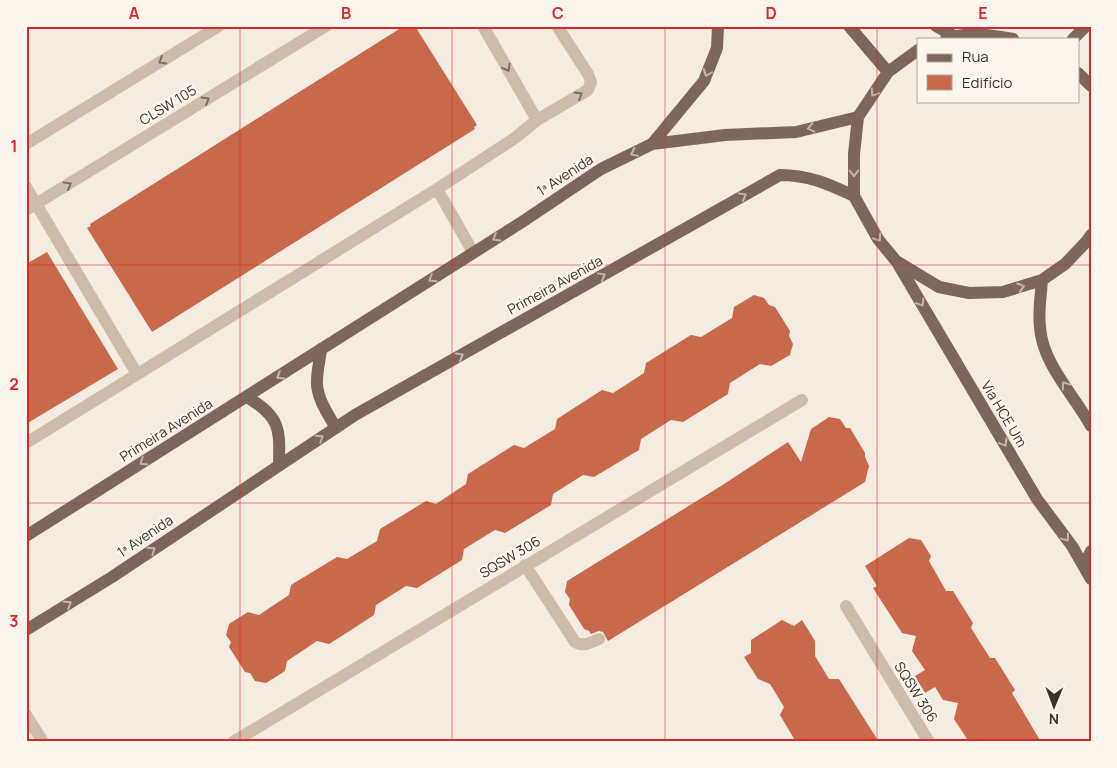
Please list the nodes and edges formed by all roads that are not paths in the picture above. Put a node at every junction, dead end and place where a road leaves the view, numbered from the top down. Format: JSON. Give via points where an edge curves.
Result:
{"nodes":[{"id":1,"x":219,"y":26,"type":"edge"},
{"id":2,"x":326,"y":26,"type":"edge"},
{"id":3,"x":483,"y":26,"type":"edge"},
{"id":4,"x":557,"y":26,"type":"edge"},
{"id":5,"x":718,"y":26,"type":"edge"},
{"id":6,"x":849,"y":26,"type":"edge"},
{"id":7,"x":936,"y":26,"type":"edge"},
{"id":8,"x":1086,"y":26,"type":"edge"},
{"id":9,"x":950,"y":37,"type":"edge"},
{"id":10,"x":1008,"y":38,"type":"edge"},
{"id":11,"x":1074,"y":38,"type":"edge"},
{"id":12,"x":917,"y":51,"type":"edge"},
{"id":13,"x":888,"y":72,"type":"junction"},
{"id":14,"x":1080,"y":75,"type":"edge"},
{"id":15,"x":1091,"y":86,"type":"edge"},
{"id":16,"x":858,"y":117,"type":"junction"},
{"id":17,"x":537,"y":120,"type":"junction"},
{"id":18,"x":26,"y":144,"type":"edge"},
{"id":19,"x":652,"y":144,"type":"junction"},
{"id":20,"x":26,"y":187,"type":"edge"},
{"id":21,"x":436,"y":190,"type":"junction"},
{"id":22,"x":854,"y":196,"type":"junction"},
{"id":23,"x":31,"y":207,"type":"edge"},
{"id":24,"x":1091,"y":235,"type":"edge"},
{"id":25,"x":473,"y":252,"type":"junction"},
{"id":26,"x":896,"y":261,"type":"junction"},
{"id":27,"x":1042,"y":280,"type":"junction"},
{"id":28,"x":321,"y":349,"type":"junction"},
{"id":29,"x":137,"y":374,"type":"junction"},
{"id":30,"x":247,"y":396,"type":"junction"},
{"id":31,"x":802,"y":400,"type":"dead end"},
{"id":32,"x":1091,"y":426,"type":"edge"},
{"id":33,"x":336,"y":428,"type":"junction"},
{"id":34,"x":26,"y":442,"type":"edge"},
{"id":35,"x":279,"y":464,"type":"junction"},
{"id":36,"x":26,"y":536,"type":"edge"},
{"id":37,"x":1091,"y":551,"type":"edge"},
{"id":38,"x":525,"y":565,"type":"junction"},
{"id":39,"x":1084,"y":568,"type":"junction"},
{"id":40,"x":1091,"y":579,"type":"edge"},
{"id":41,"x":846,"y":606,"type":"dead end"},
{"id":42,"x":26,"y":630,"type":"edge"},
{"id":43,"x":599,"y":639,"type":"dead end"},
{"id":44,"x":26,"y":715,"type":"edge"},
{"id":45,"x":43,"y":742,"type":"edge"},
{"id":46,"x":233,"y":742,"type":"edge"},
{"id":47,"x":929,"y":742,"type":"edge"}],
"edges":[{"from":1,"to":18,"type":"street","one_way":true},
{"from":23,"to":2,"type":"street","name":"CLSW 105","one_way":true},
{"from":3,"to":17,"type":"street","one_way":true},
{"from":17,"to":4,"type":"street","one_way":true,"via":[[588,90],[591,82]]},
{"from":5,"to":19,"type":"main road","one_way":true,"via":[[717,48],[704,81]]},
{"from":6,"to":13,"type":"main road"},
{"from":7,"to":9,"type":"main road"},
{"from":8,"to":11,"type":"main road"},
{"from":9,"to":10,"type":"main road","via":[[988,34]]},
{"from":12,"to":13,"type":"main road","name":"Via HCE Um"},
{"from":13,"to":16,"type":"main road","name":"Via HCE Um","one_way":true},
{"from":14,"to":15,"type":"main road"},
{"from":16,"to":19,"type":"main road","name":"1ª Avenida","one_way":true,"via":[[796,132],[725,135]]},
{"from":16,"to":22,"type":"main road","name":"Via HCE Um","one_way":true},
{"from":17,"to":21,"type":"street"},
{"from":19,"to":25,"type":"main road","name":"1ª Avenida","one_way":true,"via":[[601,169]]},
{"from":20,"to":23,"type":"street"},
{"from":21,"to":25,"type":"street"},
{"from":21,"to":29,"type":"street"},
{"from":22,"to":26,"type":"main road","name":"Via HCE Um","one_way":true,"via":[[878,239]]},
{"from":33,"to":22,"type":"main road","name":"Primeira Avenida","one_way":true,"via":[[780,175],[817,179]]},
{"from":23,"to":29,"type":"street"},
{"from":24,"to":27,"type":"main road","name":"Via HCE Um","via":[[1065,264]]},
{"from":25,"to":28,"type":"main road","name":"1ª Avenida","one_way":true},
{"from":26,"to":27,"type":"main road","name":"Via HCE Um","one_way":true,"via":[[939,287],[969,293],[1003,292]]},
{"from":26,"to":39,"type":"main road","name":"Via HCE Um","one_way":true,"via":[[1037,498]]},
{"from":32,"to":27,"type":"main road","one_way":true,"via":[[1048,359],[1040,328]]},
{"from":28,"to":30,"type":"main road","name":"Primeira Avenida","one_way":true},
{"from":28,"to":33,"type":"main road","via":[[317,388]]},
{"from":29,"to":34,"type":"street"},
{"from":30,"to":35,"type":"main road","via":[[266,409],[278,427]]},
{"from":30,"to":36,"type":"main road","name":"Primeira Avenida","one_way":true},
{"from":31,"to":38,"type":"street","name":"SQSW 306"},
{"from":35,"to":33,"type":"main road","name":"Primeira Avenida","one_way":true},
{"from":42,"to":35,"type":"main road","name":"1ª Avenida","one_way":true,"via":[[112,577]]},
{"from":37,"to":39,"type":"main road"},
{"from":38,"to":43,"type":"street","via":[[575,642],[587,645]]},
{"from":38,"to":46,"type":"street","name":"SQSW 306"},
{"from":39,"to":40,"type":"main road","name":"Via HCE Um"},
{"from":41,"to":47,"type":"street","name":"SQSW 306"},
{"from":44,"to":45,"type":"street"}]}
